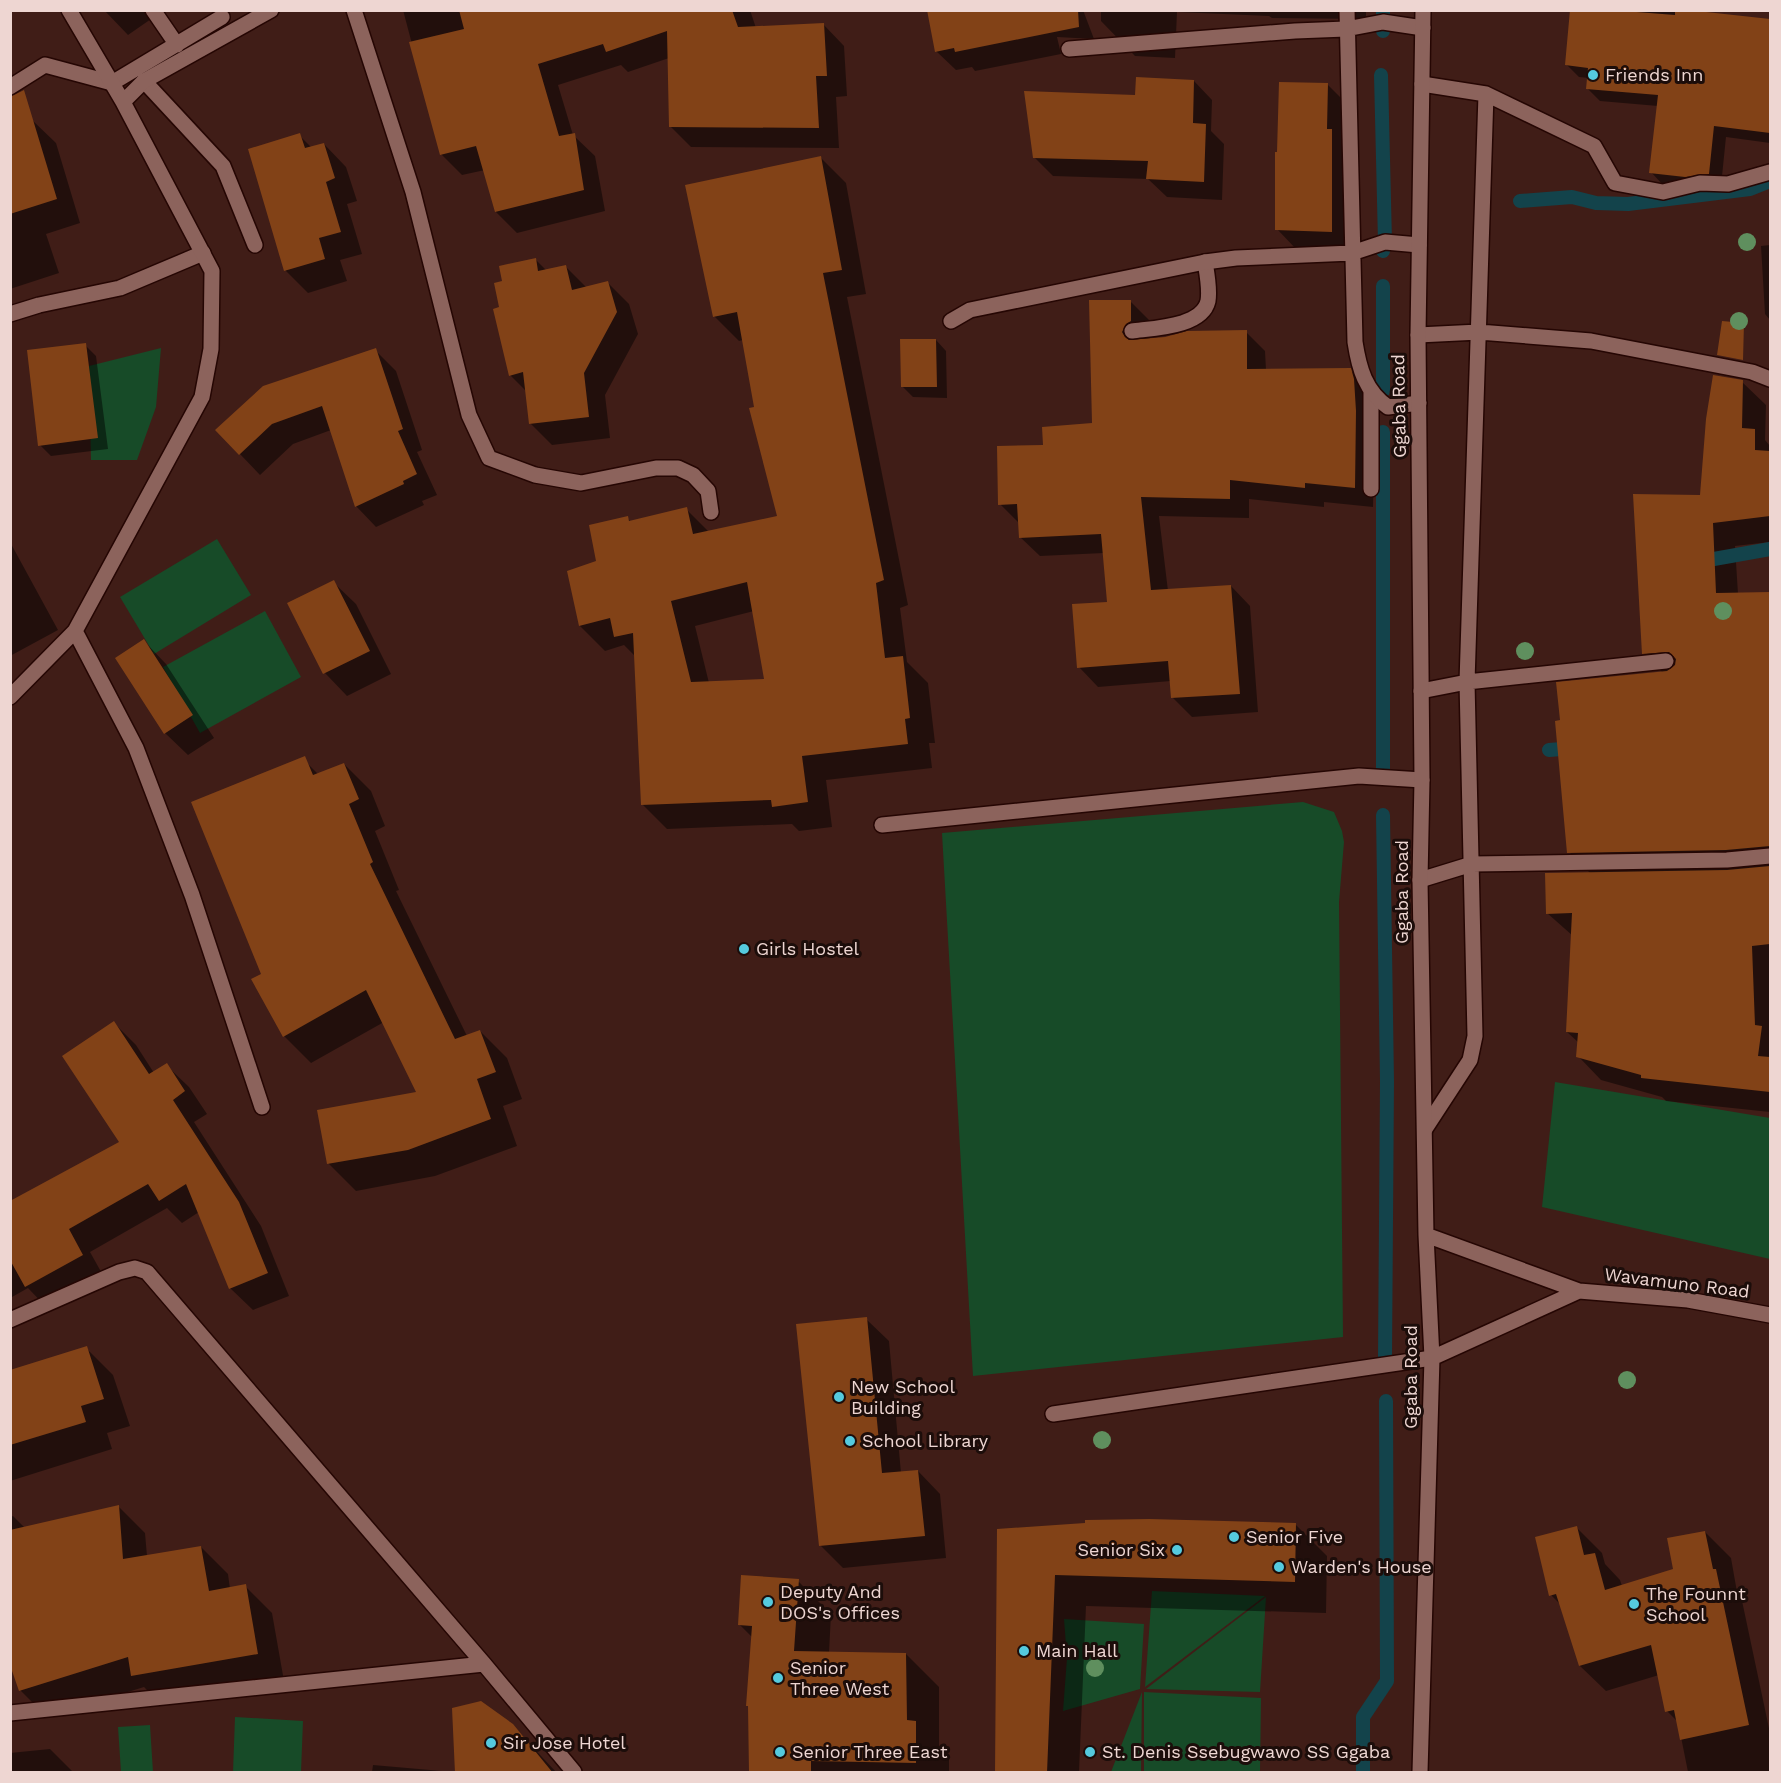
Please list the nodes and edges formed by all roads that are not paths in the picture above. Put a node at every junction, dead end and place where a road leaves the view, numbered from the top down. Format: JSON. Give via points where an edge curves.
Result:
{"nodes":[{"id":1,"x":69,"y":10,"type":"edge"},
{"id":2,"x":153,"y":10,"type":"edge"},
{"id":3,"x":271,"y":10,"type":"edge"},
{"id":4,"x":354,"y":10,"type":"edge"},
{"id":5,"x":1347,"y":10,"type":"edge"},
{"id":6,"x":1423,"y":10,"type":"edge"},
{"id":7,"x":222,"y":16,"type":"dead end"},
{"id":8,"x":1423,"y":28,"type":"junction"},
{"id":9,"x":1347,"y":29,"type":"junction"},
{"id":10,"x":177,"y":45,"type":"junction"},
{"id":11,"x":1069,"y":49,"type":"dead end"},
{"id":12,"x":144,"y":81,"type":"junction"},
{"id":13,"x":112,"y":83,"type":"junction"},
{"id":14,"x":1422,"y":84,"type":"junction"},
{"id":15,"x":10,"y":87,"type":"edge"},
{"id":16,"x":1486,"y":94,"type":"junction"},
{"id":17,"x":123,"y":102,"type":"junction"},
{"id":18,"x":1770,"y":172,"type":"edge"},
{"id":19,"x":255,"y":245,"type":"dead end"},
{"id":20,"x":1419,"y":245,"type":"junction"},
{"id":21,"x":203,"y":253,"type":"junction"},
{"id":22,"x":1352,"y":253,"type":"junction"},
{"id":23,"x":1205,"y":262,"type":"junction"},
{"id":24,"x":10,"y":314,"type":"edge"},
{"id":25,"x":951,"y":321,"type":"dead end"},
{"id":26,"x":1132,"y":331,"type":"dead end"},
{"id":27,"x":1479,"y":332,"type":"junction"},
{"id":28,"x":1418,"y":334,"type":"junction"},
{"id":29,"x":1770,"y":380,"type":"edge"},
{"id":30,"x":1371,"y":393,"type":"junction"},
{"id":31,"x":1419,"y":403,"type":"junction"},
{"id":32,"x":1371,"y":489,"type":"dead end"},
{"id":33,"x":711,"y":512,"type":"dead end"},
{"id":34,"x":75,"y":631,"type":"junction"},
{"id":35,"x":1666,"y":661,"type":"dead end"},
{"id":36,"x":1467,"y":682,"type":"junction"},
{"id":37,"x":1422,"y":691,"type":"junction"},
{"id":38,"x":10,"y":697,"type":"edge"},
{"id":39,"x":1422,"y":780,"type":"junction"},
{"id":40,"x":882,"y":825,"type":"dead end"},
{"id":41,"x":1770,"y":856,"type":"edge"},
{"id":42,"x":1472,"y":864,"type":"junction"},
{"id":43,"x":1420,"y":880,"type":"junction"},
{"id":44,"x":262,"y":1107,"type":"dead end"},
{"id":45,"x":1425,"y":1129,"type":"junction"},
{"id":46,"x":1425,"y":1235,"type":"junction"},
{"id":47,"x":1579,"y":1291,"type":"junction"},
{"id":48,"x":1770,"y":1315,"type":"edge"},
{"id":49,"x":10,"y":1320,"type":"edge"},
{"id":50,"x":1432,"y":1358,"type":"junction"},
{"id":51,"x":1053,"y":1414,"type":"dead end"},
{"id":52,"x":484,"y":1664,"type":"junction"},
{"id":53,"x":10,"y":1713,"type":"edge"},
{"id":54,"x":574,"y":1773,"type":"edge"},
{"id":55,"x":1420,"y":1773,"type":"edge"}],
"edges":[{"from":1,"to":13,"type":"street"},
{"from":2,"to":10,"type":"street"},
{"from":3,"to":12,"type":"street"},
{"from":4,"to":33,"type":"street","via":[[413,192],[469,415],[489,458],[535,475],[581,483],[656,468],[678,468],[693,475],[708,491]]},
{"from":5,"to":9,"type":"street"},
{"from":6,"to":8,"type":"street","name":"Ggaba Road"},
{"from":7,"to":10,"type":"street"},
{"from":8,"to":9,"type":"street","via":[[1383,22]]},
{"from":8,"to":14,"type":"street","name":"Ggaba Road"},
{"from":9,"to":11,"type":"street"},
{"from":9,"to":22,"type":"street"},
{"from":10,"to":13,"type":"street"},
{"from":12,"to":17,"type":"street"},
{"from":12,"to":19,"type":"street","via":[[223,166]]},
{"from":13,"to":15,"type":"street","via":[[45,65]]},
{"from":13,"to":17,"type":"street"},
{"from":14,"to":16,"type":"street"},
{"from":14,"to":20,"type":"street","name":"Ggaba Road"},
{"from":16,"to":18,"type":"street","via":[[1594,146],[1615,183],[1663,192],[1700,183],[1728,184]]},
{"from":16,"to":27,"type":"street"},
{"from":17,"to":21,"type":"street"},
{"from":20,"to":22,"type":"street","via":[[1385,242]]},
{"from":20,"to":28,"type":"street","name":"Ggaba Road"},
{"from":21,"to":24,"type":"street","via":[[120,288]]},
{"from":21,"to":34,"type":"street","via":[[212,271],[213,294],[202,397]]},
{"from":22,"to":23,"type":"street"},
{"from":22,"to":30,"type":"street","via":[[1355,342],[1358,363]]},
{"from":23,"to":25,"type":"street","via":[[970,310]]},
{"from":23,"to":26,"type":"street","via":[[1208,299],[1204,311],[1180,324]]},
{"from":27,"to":28,"type":"street"},
{"from":27,"to":29,"type":"street","via":[[1592,341],[1752,372]]},
{"from":27,"to":36,"type":"street"},
{"from":28,"to":31,"type":"street","name":"Ggaba Road"},
{"from":30,"to":31,"type":"street","via":[[1388,407]]},
{"from":30,"to":32,"type":"street"},
{"from":31,"to":37,"type":"street","name":"Ggaba Road"},
{"from":34,"to":38,"type":"street"},
{"from":34,"to":44,"type":"street","via":[[136,748],[192,895]]},
{"from":35,"to":36,"type":"street"},
{"from":36,"to":37,"type":"street"},
{"from":36,"to":42,"type":"street"},
{"from":37,"to":39,"type":"street","name":"Ggaba Road"},
{"from":39,"to":40,"type":"street","via":[[1359,776]]},
{"from":39,"to":43,"type":"street","name":"Ggaba Road"},
{"from":41,"to":42,"type":"street"},
{"from":42,"to":43,"type":"street"},
{"from":42,"to":45,"type":"street","via":[[1475,1036],[1470,1060]]},
{"from":43,"to":45,"type":"street","name":"Ggaba Road"},
{"from":45,"to":46,"type":"street","name":"Ggaba Road"},
{"from":46,"to":47,"type":"street","name":"Wavamuno Road"},
{"from":46,"to":50,"type":"street","name":"Ggaba Road"},
{"from":47,"to":48,"type":"street","name":"Wavamuno Road","via":[[1688,1300]]},
{"from":47,"to":50,"type":"street","name":"Wavamuno Road"},
{"from":49,"to":52,"type":"street","via":[[119,1272],[135,1268],[147,1272]]},
{"from":50,"to":51,"type":"street","name":"Wavamuno Road"},
{"from":50,"to":55,"type":"street","name":"Ggaba Road"},
{"from":52,"to":53,"type":"street"},
{"from":52,"to":54,"type":"street"}]}
